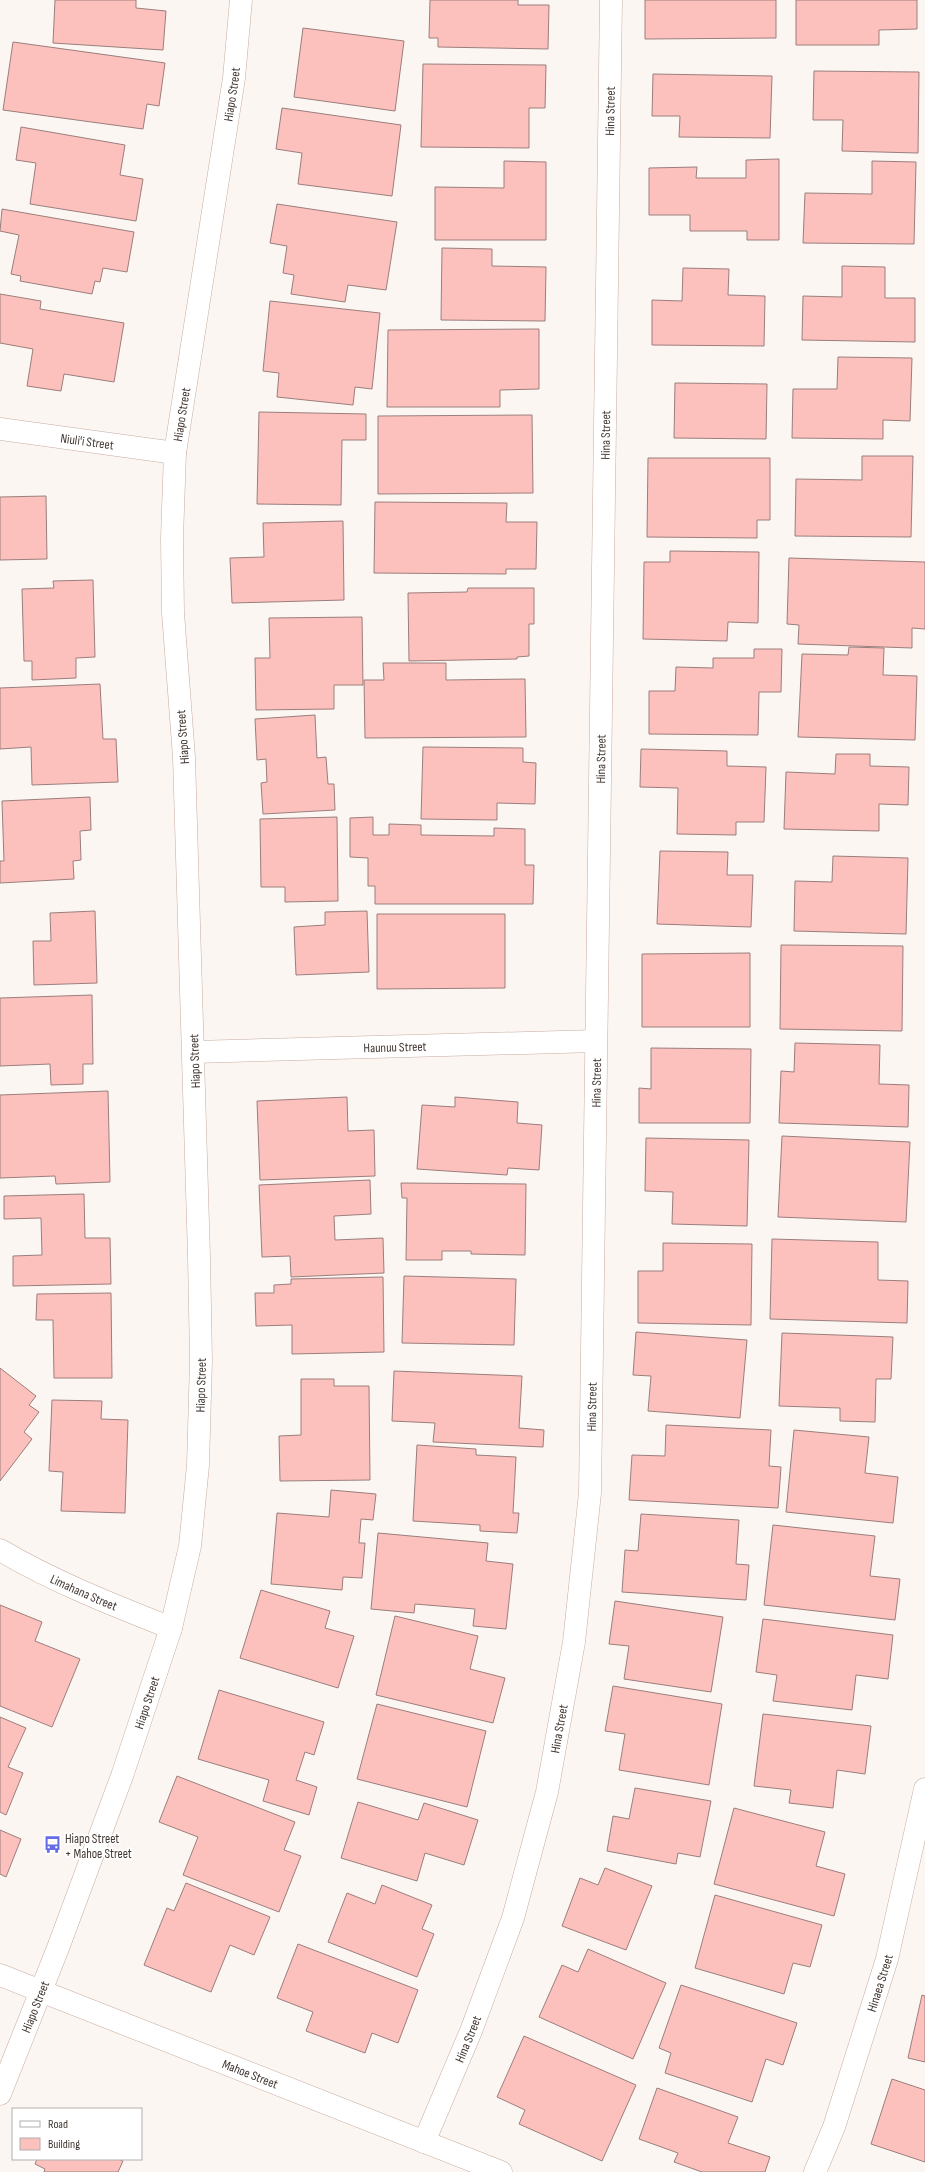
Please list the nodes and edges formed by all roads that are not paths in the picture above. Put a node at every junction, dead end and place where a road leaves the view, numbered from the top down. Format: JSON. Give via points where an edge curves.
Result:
{"nodes":[{"id":1,"x":241,"y":0,"type":"edge"},
{"id":2,"x":611,"y":0,"type":"edge"},
{"id":3,"x":0,"y":429,"type":"edge"},
{"id":4,"x":175,"y":453,"type":"junction"},
{"id":5,"x":596,"y":1041,"type":"junction"},
{"id":6,"x":194,"y":1052,"type":"junction"},
{"id":7,"x":0,"y":1550,"type":"edge"},
{"id":8,"x":171,"y":1628,"type":"junction"},
{"id":9,"x":925,"y":1789,"type":"edge"},
{"id":10,"x":0,"y":1975,"type":"edge"},
{"id":11,"x":41,"y":1991,"type":"junction"},
{"id":12,"x":0,"y":2094,"type":"edge"},
{"id":13,"x":424,"y":2142,"type":"junction"},
{"id":14,"x":501,"y":2172,"type":"edge"},
{"id":15,"x":814,"y":2172,"type":"edge"}],
"edges":[{"from":1,"to":4,"type":"street","name":"Hiapo Street","via":[[234,78]]},
{"from":2,"to":5,"type":"street","name":"Hina Street"},
{"from":3,"to":4,"type":"street","name":"Niuli'i Street"},
{"from":4,"to":6,"type":"street","name":"Hiapo Street","via":[[173,613],[184,757]]},
{"from":5,"to":6,"type":"street","name":"Haunuu Street"},
{"from":5,"to":13,"type":"street","name":"Hina Street","via":[[590,1493],[574,1642],[547,1792],[512,1918],[471,2031]]},
{"from":6,"to":8,"type":"street","name":"Hiapo Street","via":[[201,1360],[198,1465],[190,1546]]},
{"from":7,"to":8,"type":"street","name":"Limahana Street","via":[[29,1568]]},
{"from":8,"to":11,"type":"street","name":"Hiapo Street","via":[[122,1776]]},
{"from":9,"to":15,"type":"street","name":"Hinaea Street","via":[[887,1959],[834,2127]]},
{"from":10,"to":11,"type":"street","name":"Mahoe Street"},
{"from":11,"to":12,"type":"street","name":"Hiapo Street"},
{"from":11,"to":13,"type":"street","name":"Mahoe Street"},
{"from":13,"to":14,"type":"street","name":"Mahoe Street"}]}
